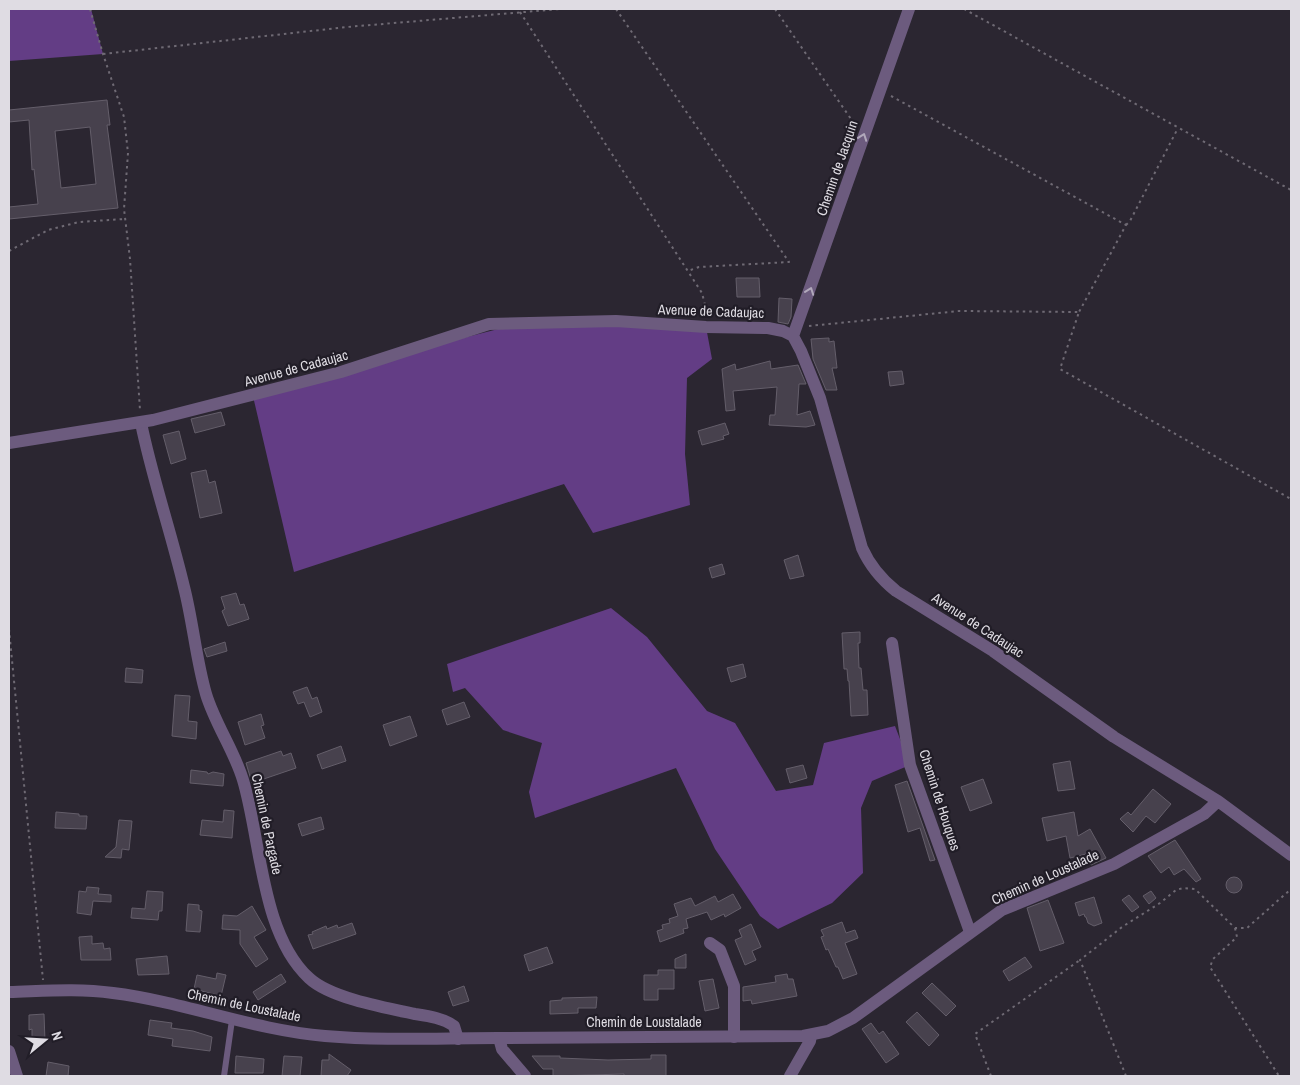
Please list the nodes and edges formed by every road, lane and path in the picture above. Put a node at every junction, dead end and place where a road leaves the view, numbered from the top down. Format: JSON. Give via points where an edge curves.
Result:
{"nodes":[{"id":1,"x":90,"y":9,"type":"edge"},
{"id":2,"x":543,"y":9,"type":"edge"},
{"id":3,"x":560,"y":9,"type":"edge"},
{"id":4,"x":616,"y":9,"type":"edge"},
{"id":5,"x":775,"y":9,"type":"edge"},
{"id":6,"x":909,"y":9,"type":"edge"},
{"id":7,"x":964,"y":9,"type":"edge"},
{"id":8,"x":539,"y":10,"type":"junction"},
{"id":9,"x":520,"y":12,"type":"junction"},
{"id":10,"x":103,"y":54,"type":"junction"},
{"id":11,"x":880,"y":90,"type":"junction"},
{"id":12,"x":850,"y":119,"type":"dead end"},
{"id":13,"x":1179,"y":128,"type":"junction"},
{"id":14,"x":1291,"y":190,"type":"edge"},
{"id":15,"x":125,"y":219,"type":"junction"},
{"id":16,"x":1126,"y":224,"type":"junction"},
{"id":17,"x":9,"y":250,"type":"edge"},
{"id":18,"x":688,"y":271,"type":"junction"},
{"id":19,"x":1079,"y":312,"type":"junction"},
{"id":20,"x":714,"y":315,"type":"dead end"},
{"id":21,"x":720,"y":315,"type":"dead end"},
{"id":22,"x":760,"y":328,"type":"junction"},
{"id":23,"x":794,"y":334,"type":"junction"},
{"id":24,"x":141,"y":423,"type":"junction"},
{"id":25,"x":9,"y":443,"type":"edge"},
{"id":26,"x":1291,"y":498,"type":"edge"},
{"id":27,"x":9,"y":629,"type":"edge"},
{"id":28,"x":892,"y":643,"type":"dead end"},
{"id":29,"x":1218,"y":801,"type":"junction"},
{"id":30,"x":1291,"y":855,"type":"edge"},
{"id":31,"x":1291,"y":889,"type":"edge"},
{"id":32,"x":1235,"y":928,"type":"junction"},
{"id":33,"x":970,"y":932,"type":"junction"},
{"id":34,"x":710,"y":942,"type":"dead end"},
{"id":35,"x":1080,"y":960,"type":"junction"},
{"id":36,"x":44,"y":990,"type":"junction"},
{"id":37,"x":9,"y":992,"type":"edge"},
{"id":38,"x":232,"y":1020,"type":"junction"},
{"id":39,"x":811,"y":1035,"type":"junction"},
{"id":40,"x":734,"y":1037,"type":"junction"},
{"id":41,"x":499,"y":1038,"type":"junction"},
{"id":42,"x":458,"y":1039,"type":"junction"},
{"id":43,"x":9,"y":1051,"type":"edge"},
{"id":44,"x":17,"y":1076,"type":"edge"},
{"id":45,"x":224,"y":1076,"type":"edge"},
{"id":46,"x":525,"y":1076,"type":"edge"},
{"id":47,"x":790,"y":1076,"type":"edge"},
{"id":48,"x":991,"y":1076,"type":"edge"},
{"id":49,"x":1126,"y":1076,"type":"edge"},
{"id":50,"x":1279,"y":1076,"type":"edge"}],
"edges":[{"from":1,"to":10,"type":"path"},
{"from":2,"to":8,"type":"path"},
{"from":3,"to":8,"type":"path"},
{"from":4,"to":18,"type":"path","via":[[789,262],[699,267]]},
{"from":5,"to":12,"type":"path"},
{"from":6,"to":11,"type":"street","name":"Chemin de Jacquin"},
{"from":7,"to":13,"type":"path"},
{"from":8,"to":9,"type":"path"},
{"from":9,"to":10,"type":"path"},
{"from":9,"to":18,"type":"path"},
{"from":10,"to":15,"type":"path","via":[[124,117],[128,153]]},
{"from":11,"to":16,"type":"path"},
{"from":23,"to":11,"type":"street","name":"Chemin de Jacquin","one_way":true},
{"from":13,"to":14,"type":"path"},
{"from":13,"to":16,"type":"path"},
{"from":15,"to":17,"type":"path","via":[[78,222],[48,230]]},
{"from":15,"to":24,"type":"path"},
{"from":16,"to":19,"type":"path"},
{"from":18,"to":20,"type":"path"},
{"from":19,"to":23,"type":"path","via":[[959,311],[811,325]]},
{"from":19,"to":26,"type":"path","via":[[1060,369]]},
{"from":21,"to":22,"type":"path","via":[[749,314]]},
{"from":22,"to":23,"type":"street","name":"Avenue de Cadaujac"},
{"from":22,"to":24,"type":"street","name":"Avenue de Cadaujac","via":[[616,321],[490,324],[341,372]]},
{"from":23,"to":29,"type":"street","name":"Avenue de Cadaujac","via":[[820,398],[862,548],[877,573],[896,591],[993,651],[1114,737]]},
{"from":24,"to":25,"type":"street","name":"Avenue de Cadaujac"},
{"from":24,"to":42,"type":"street","name":"Chemin de Pargade","via":[[184,586],[206,693],[243,780],[262,875],[282,938],[299,967],[319,986],[365,1003],[439,1018],[454,1026]]},
{"from":27,"to":36,"type":"path"},
{"from":28,"to":33,"type":"street","name":"Chemin de Houques","via":[[910,765]]},
{"from":29,"to":30,"type":"street","name":"Avenue de Cadaujac"},
{"from":29,"to":33,"type":"street","name":"Chemin de Loustalade","via":[[1204,814],[1114,864],[1002,910]]},
{"from":31,"to":32,"type":"path","via":[[1247,928]]},
{"from":32,"to":35,"type":"path","via":[[1195,889],[1183,888]]},
{"from":32,"to":50,"type":"path","via":[[1237,937],[1213,959],[1210,967]]},
{"from":33,"to":39,"type":"street","name":"Chemin de Loustalade","via":[[853,1018],[828,1031]]},
{"from":34,"to":40,"type":"street","via":[[720,950],[734,986]]},
{"from":35,"to":48,"type":"path","via":[[974,1034]]},
{"from":35,"to":49,"type":"path"},
{"from":36,"to":37,"type":"street","name":"Chemin de Loustalade"},
{"from":36,"to":38,"type":"street","name":"Chemin de Loustalade","via":[[113,993]]},
{"from":38,"to":42,"type":"street","name":"Chemin de Loustalade","via":[[323,1036],[384,1040]]},
{"from":38,"to":45,"type":"lane"},
{"from":39,"to":40,"type":"street","name":"Chemin de Loustalade"},
{"from":39,"to":47,"type":"street"},
{"from":40,"to":41,"type":"street","name":"Chemin de Loustalade"},
{"from":41,"to":42,"type":"street","name":"Chemin de Loustalade"},
{"from":41,"to":46,"type":"street","via":[[502,1049]]},
{"from":43,"to":44,"type":"street"}]}
